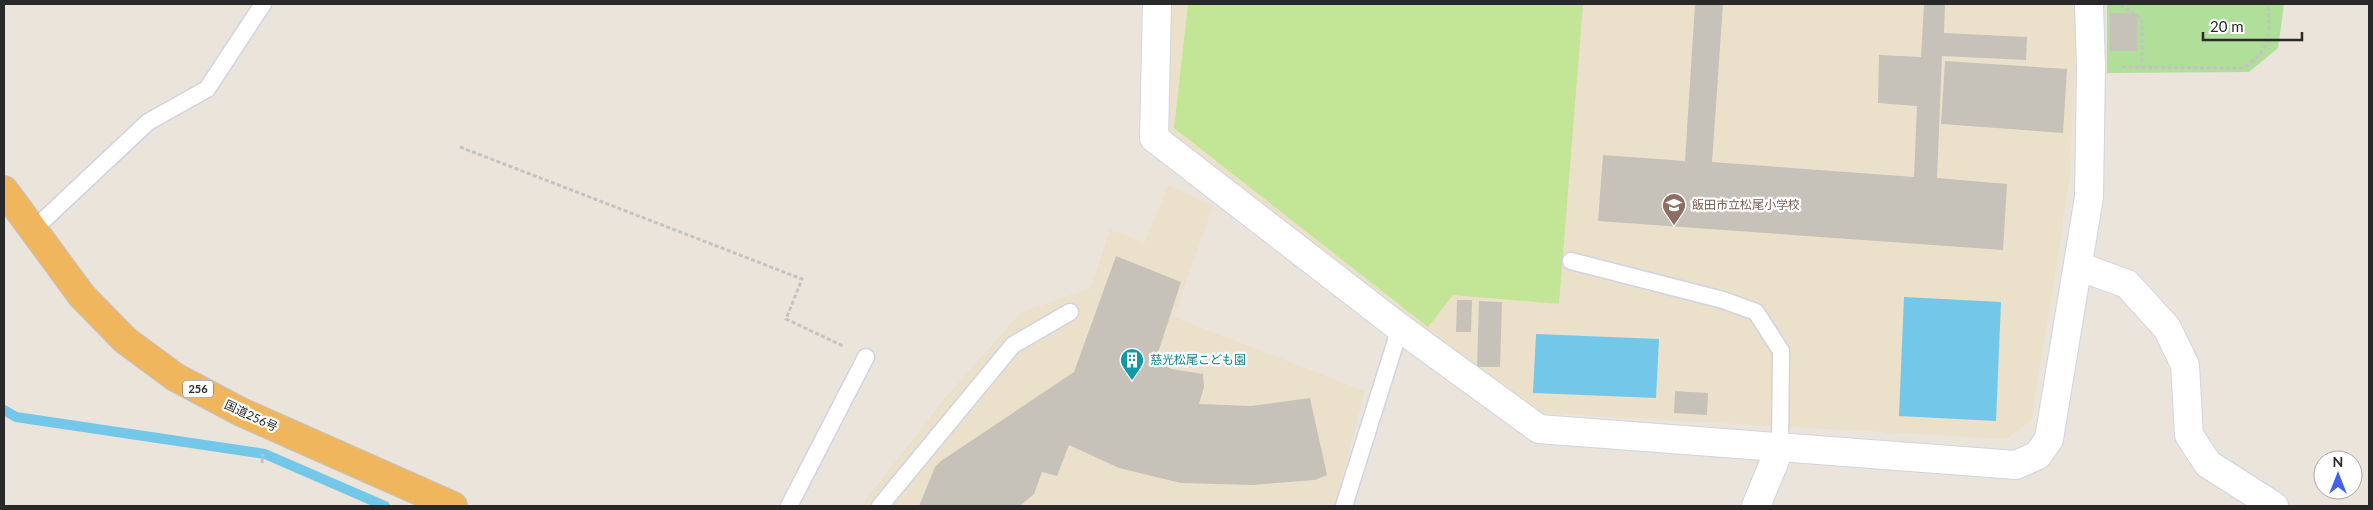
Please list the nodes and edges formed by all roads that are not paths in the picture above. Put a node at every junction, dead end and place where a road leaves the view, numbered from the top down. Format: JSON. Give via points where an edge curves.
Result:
{"nodes":[{"id":1,"x":262,"y":4,"type":"edge"},
{"id":2,"x":1157,"y":4,"type":"edge"},
{"id":3,"x":2090,"y":4,"type":"edge"},
{"id":4,"x":4,"y":190,"type":"edge"},
{"id":5,"x":33,"y":230,"type":"junction"},
{"id":6,"x":1571,"y":261,"type":"dead end"},
{"id":7,"x":2078,"y":266,"type":"junction"},
{"id":8,"x":1070,"y":312,"type":"dead end"},
{"id":9,"x":1400,"y":328,"type":"junction"},
{"id":10,"x":866,"y":357,"type":"road end"},
{"id":11,"x":1780,"y":448,"type":"junction"},
{"id":12,"x":453,"y":506,"type":"edge"},
{"id":13,"x":789,"y":506,"type":"edge"},
{"id":14,"x":880,"y":506,"type":"edge"},
{"id":15,"x":1344,"y":506,"type":"edge"},
{"id":16,"x":1756,"y":506,"type":"edge"},
{"id":17,"x":2274,"y":506,"type":"edge"}],
"edges":[{"from":1,"to":5,"type":"lane","via":[[206,89],[148,122]]},
{"from":2,"to":9,"type":"street","via":[[1154,138]]},
{"from":3,"to":7,"type":"street","via":[[2089,197]]},
{"from":4,"to":5,"type":"highway","name":"国道256号","number":"256"},
{"from":5,"to":12,"type":"highway","name":"国道256号","number":"256","via":[[82,296],[125,340],[175,377],[241,412]]},
{"from":6,"to":11,"type":"lane","via":[[1723,300],[1756,312],[1781,351]]},
{"from":7,"to":11,"type":"street","via":[[2049,439],[2038,455],[2016,464]]},
{"from":7,"to":17,"type":"street","via":[[2128,284],[2168,328],[2186,365],[2189,435],[2208,464]]},
{"from":8,"to":14,"type":"lane","via":[[1013,345]]},
{"from":9,"to":11,"type":"street","via":[[1539,429]]},
{"from":9,"to":15,"type":"lane"},
{"from":10,"to":13,"type":"lane"},
{"from":11,"to":16,"type":"street"}]}
